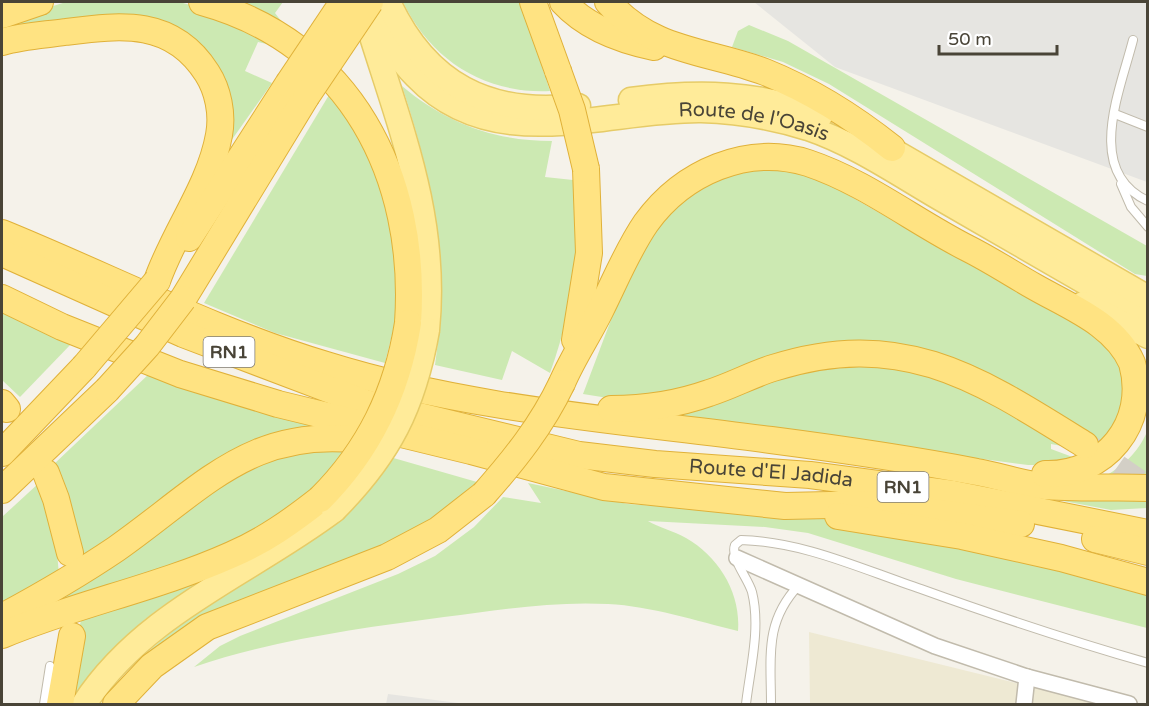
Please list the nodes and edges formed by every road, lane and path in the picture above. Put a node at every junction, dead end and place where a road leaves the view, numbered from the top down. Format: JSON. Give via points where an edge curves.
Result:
{"nodes":[{"id":1,"x":40,"y":2,"type":"edge"},
{"id":2,"x":202,"y":2,"type":"edge"},
{"id":3,"x":343,"y":2,"type":"edge"},
{"id":4,"x":364,"y":2,"type":"edge"},
{"id":5,"x":370,"y":2,"type":"edge"},
{"id":6,"x":388,"y":2,"type":"edge"},
{"id":7,"x":533,"y":2,"type":"edge"},
{"id":8,"x":563,"y":2,"type":"edge"},
{"id":9,"x":608,"y":2,"type":"edge"},
{"id":10,"x":2,"y":15,"type":"edge"},
{"id":11,"x":1133,"y":40,"type":"dead end"},
{"id":12,"x":2,"y":42,"type":"edge"},
{"id":13,"x":679,"y":49,"type":"junction"},
{"id":14,"x":297,"y":91,"type":"junction"},
{"id":15,"x":1115,"y":114,"type":"junction"},
{"id":16,"x":1148,"y":128,"type":"edge"},
{"id":17,"x":892,"y":148,"type":"junction"},
{"id":18,"x":1117,"y":174,"type":"junction"},
{"id":19,"x":1148,"y":201,"type":"edge"},
{"id":20,"x":2,"y":217,"type":"edge"},
{"id":21,"x":1148,"y":227,"type":"edge"},
{"id":22,"x":2,"y":233,"type":"edge"},
{"id":23,"x":43,"y":250,"type":"junction"},
{"id":24,"x":2,"y":253,"type":"edge"},
{"id":25,"x":1002,"y":266,"type":"junction"},
{"id":26,"x":157,"y":281,"type":"junction"},
{"id":27,"x":1144,"y":294,"type":"edge"},
{"id":28,"x":2,"y":298,"type":"edge"},
{"id":29,"x":1148,"y":318,"type":"edge"},
{"id":30,"x":417,"y":327,"type":"junction"},
{"id":31,"x":1148,"y":336,"type":"edge"},
{"id":32,"x":566,"y":373,"type":"junction"},
{"id":33,"x":497,"y":403,"type":"junction"},
{"id":34,"x":468,"y":439,"type":"junction"},
{"id":35,"x":1085,"y":445,"type":"tunnel mouth"},
{"id":36,"x":2,"y":453,"type":"edge"},
{"id":37,"x":979,"y":472,"type":"junction"},
{"id":38,"x":45,"y":473,"type":"dead end"},
{"id":39,"x":1148,"y":488,"type":"edge"},
{"id":40,"x":2,"y":490,"type":"edge"},
{"id":41,"x":327,"y":504,"type":"junction"},
{"id":42,"x":785,"y":506,"type":"junction"},
{"id":43,"x":1148,"y":533,"type":"edge"},
{"id":44,"x":1148,"y":552,"type":"edge"},
{"id":45,"x":70,"y":553,"type":"dead end"},
{"id":46,"x":737,"y":558,"type":"junction"},
{"id":47,"x":1148,"y":582,"type":"edge"},
{"id":48,"x":799,"y":585,"type":"junction"},
{"id":49,"x":2,"y":617,"type":"edge"},
{"id":50,"x":2,"y":635,"type":"edge"},
{"id":51,"x":72,"y":636,"type":"dead end"},
{"id":52,"x":1148,"y":663,"type":"edge"},
{"id":53,"x":50,"y":666,"type":"dead end"},
{"id":54,"x":1027,"y":677,"type":"junction"},
{"id":55,"x":44,"y":705,"type":"edge"},
{"id":56,"x":60,"y":705,"type":"edge"},
{"id":57,"x":84,"y":705,"type":"edge"},
{"id":58,"x":116,"y":705,"type":"edge"},
{"id":59,"x":746,"y":705,"type":"edge"},
{"id":60,"x":771,"y":705,"type":"edge"},
{"id":61,"x":1024,"y":705,"type":"edge"},
{"id":62,"x":1129,"y":705,"type":"edge"}],
"edges":[{"from":1,"to":10,"type":"highway"},
{"from":2,"to":30,"type":"highway","via":[[248,18],[288,42],[324,72],[368,128],[390,172],[403,220]]},
{"from":3,"to":14,"type":"highway","bridge":true},
{"from":4,"to":29,"type":"main road","name":"Route de l'Oasis","via":[[417,78],[442,98],[472,113],[498,122],[546,125],[699,110],[769,117],[808,128],[860,151]]},
{"from":4,"to":30,"type":"main road","via":[[425,221],[430,275]]},
{"from":5,"to":14,"type":"highway","bridge":true},
{"from":6,"to":17,"type":"main road","name":"Route de l'Oasis","via":[[426,62],[445,79],[484,99],[508,105],[563,108],[669,95],[744,95],[806,111]]},
{"from":7,"to":32,"type":"highway","bridge":true,"via":[[575,119],[585,169],[589,253],[582,309]]},
{"from":8,"to":13,"type":"highway","via":[[606,33],[641,44]]},
{"from":9,"to":13,"type":"highway","via":[[645,33]]},
{"from":11,"to":15,"type":"lane"},
{"from":12,"to":26,"type":"highway","via":[[135,27],[171,38],[200,63],[217,96],[219,134],[207,172]]},
{"from":13,"to":17,"type":"highway","via":[[762,71],[801,87],[848,114]]},
{"from":14,"to":26,"type":"highway"},
{"from":14,"to":40,"type":"highway","bridge":true,"via":[[183,300],[107,390]]},
{"from":15,"to":16,"type":"lane"},
{"from":15,"to":18,"type":"lane","via":[[1110,144]]},
{"from":17,"to":27,"type":"main road","name":"Route de l'Oasis"},
{"from":18,"to":19,"type":"lane","via":[[1126,187]]},
{"from":18,"to":21,"type":"lane","via":[[1131,207]]},
{"from":20,"to":23,"type":"highway"},
{"from":22,"to":23,"type":"highway"},
{"from":23,"to":33,"type":"highway","via":[[275,349],[385,381]]},
{"from":24,"to":34,"type":"highway","number":"RN1","via":[[183,334]]},
{"from":25,"to":31,"type":"main road"},
{"from":25,"to":32,"type":"highway","via":[[831,172],[793,159],[742,159],[694,178],[656,212]]},
{"from":25,"to":37,"type":"highway","via":[[1077,309],[1114,337],[1136,373],[1138,404],[1121,445],[1096,464],[1078,471],[1050,474]]},
{"from":26,"to":36,"type":"highway","bridge":true,"via":[[84,367]]},
{"from":28,"to":34,"type":"highway","number":"RN1","via":[[62,327],[180,374],[278,404]]},
{"from":30,"to":41,"type":"highway","bridge":true,"via":[[380,420]]},
{"from":32,"to":58,"type":"highway","bridge":true,"via":[[549,410],[525,445],[484,494],[438,530],[387,557],[207,627],[152,666]]},
{"from":33,"to":35,"type":"highway","via":[[613,409],[662,405],[709,393],[795,362],[839,355],[884,354],[934,364],[983,383]]},
{"from":33,"to":37,"type":"highway"},
{"from":34,"to":42,"type":"highway","name":"Route d'El Jadida","number":"RN1","via":[[604,487]]},
{"from":34,"to":43,"type":"highway","name":"Route d'El Jadida","number":"RN1","via":[[602,459],[810,475],[942,492]]},
{"from":34,"to":49,"type":"highway","via":[[413,448],[334,439],[292,443],[254,454],[204,481],[84,570]]},
{"from":37,"to":39,"type":"highway","via":[[1059,488]]},
{"from":38,"to":45,"type":"highway"},
{"from":41,"to":50,"type":"highway","via":[[231,555]]},
{"from":41,"to":57,"type":"main road","via":[[151,630],[122,655]]},
{"from":42,"to":44,"type":"highway","name":"Route d'El Jadida","number":"RN1","via":[[874,504],[946,512],[1034,526]]},
{"from":42,"to":47,"type":"highway","via":[[962,536]]},
{"from":46,"to":48,"type":"street"},
{"from":46,"to":52,"type":"lane","via":[[733,548],[741,540],[807,549],[1008,620]]},
{"from":46,"to":59,"type":"lane","via":[[748,580],[755,615]]},
{"from":48,"to":54,"type":"street","via":[[935,646]]},
{"from":48,"to":60,"type":"lane","via":[[781,607],[772,632]]},
{"from":51,"to":56,"type":"highway"},
{"from":53,"to":55,"type":"lane"},
{"from":54,"to":61,"type":"street"},
{"from":54,"to":62,"type":"street"}]}
